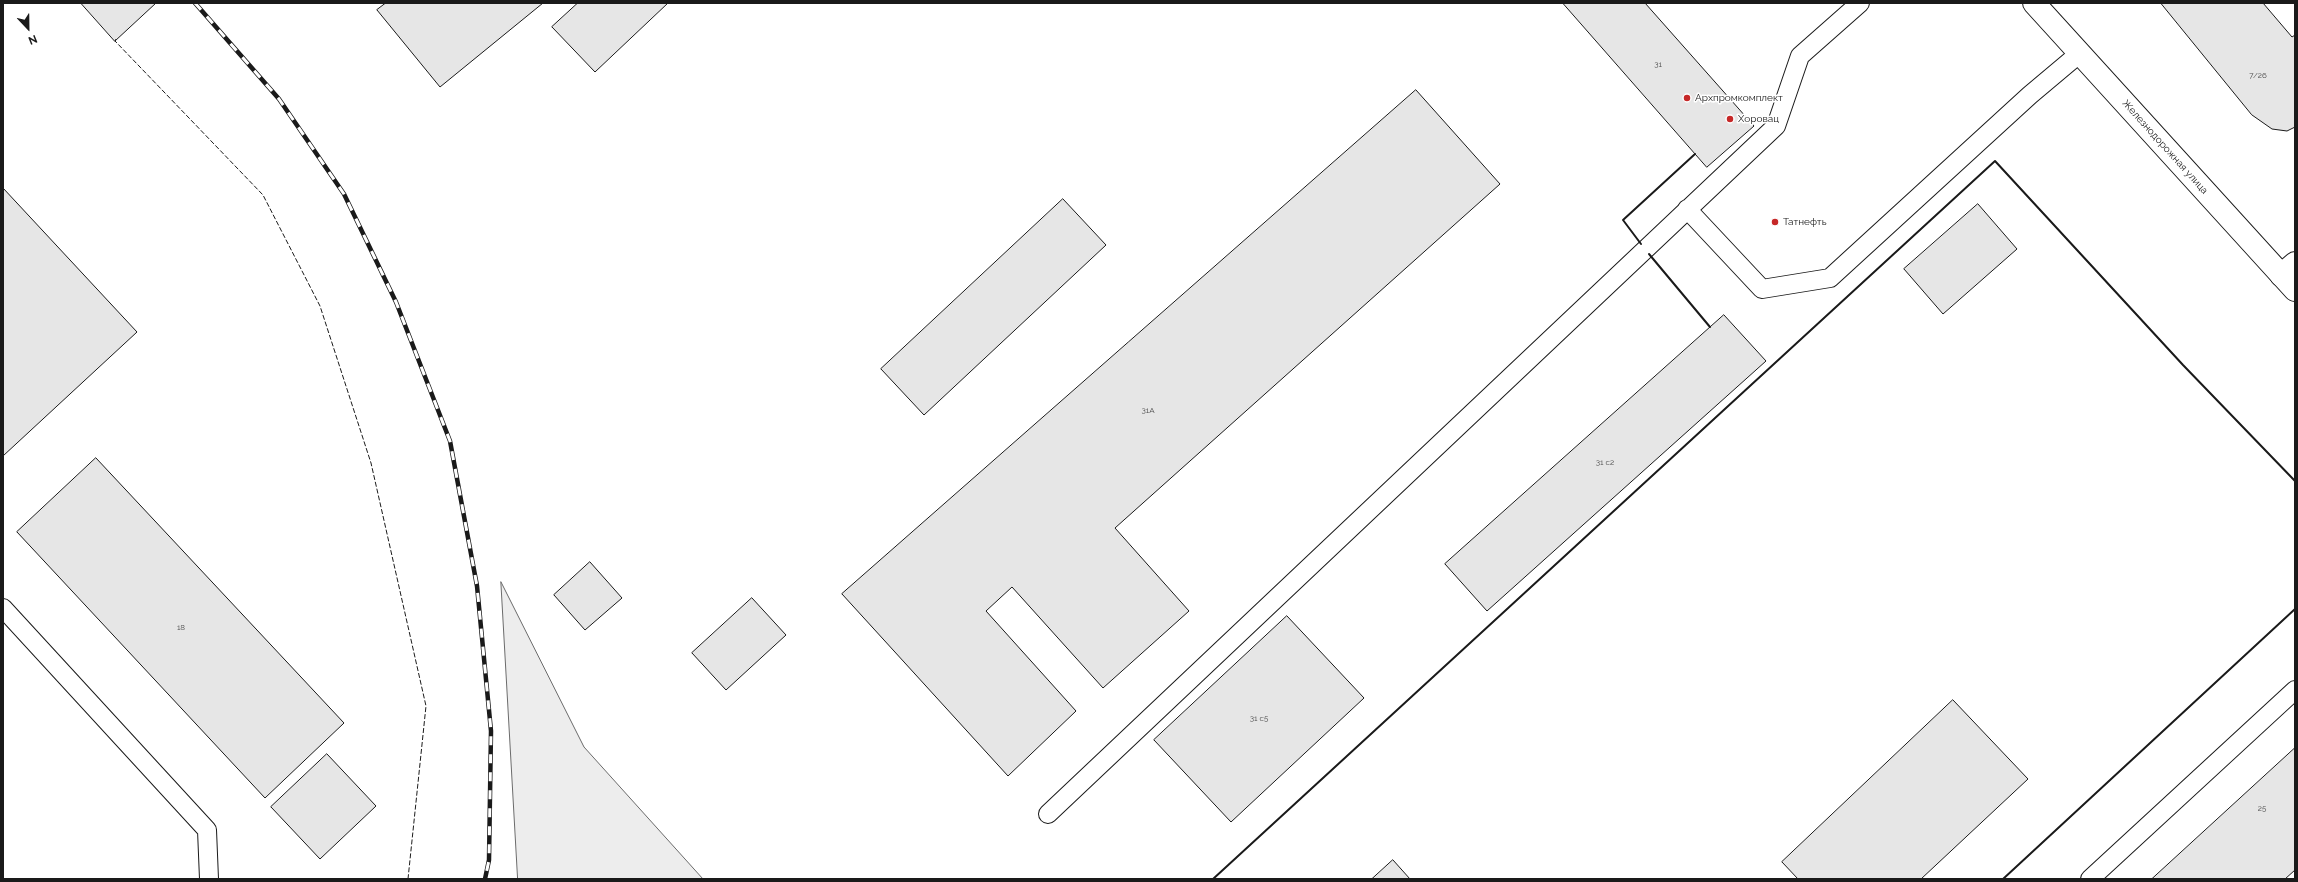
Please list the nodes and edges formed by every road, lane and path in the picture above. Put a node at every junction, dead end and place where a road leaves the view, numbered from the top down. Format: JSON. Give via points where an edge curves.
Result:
{"nodes":[{"id":1,"x":1860,"y":3,"type":"edge"},
{"id":2,"x":2034,"y":3,"type":"edge"},
{"id":3,"x":2080,"y":53,"type":"junction"},
{"id":4,"x":1687,"y":209,"type":"junction"},
{"id":5,"x":2290,"y":276,"type":"edge"},
{"id":6,"x":3,"y":608,"type":"edge"},
{"id":7,"x":2295,"y":690,"type":"edge"},
{"id":8,"x":1048,"y":814,"type":"dead end"},
{"id":9,"x":209,"y":879,"type":"edge"},
{"id":10,"x":2090,"y":879,"type":"edge"}],
"edges":[{"from":1,"to":4,"type":"lane","via":[[1800,56],[1776,126]]},
{"from":2,"to":3,"type":"main road","name":"Железнодорожная улица"},
{"from":3,"to":4,"type":"lane","via":[[2030,95],[1830,278],[1762,289]]},
{"from":3,"to":5,"type":"main road","name":"Железнодорожная улица"},
{"from":4,"to":8,"type":"lane"},
{"from":6,"to":9,"type":"lane","via":[[207,830]]},
{"from":7,"to":10,"type":"lane"}]}
